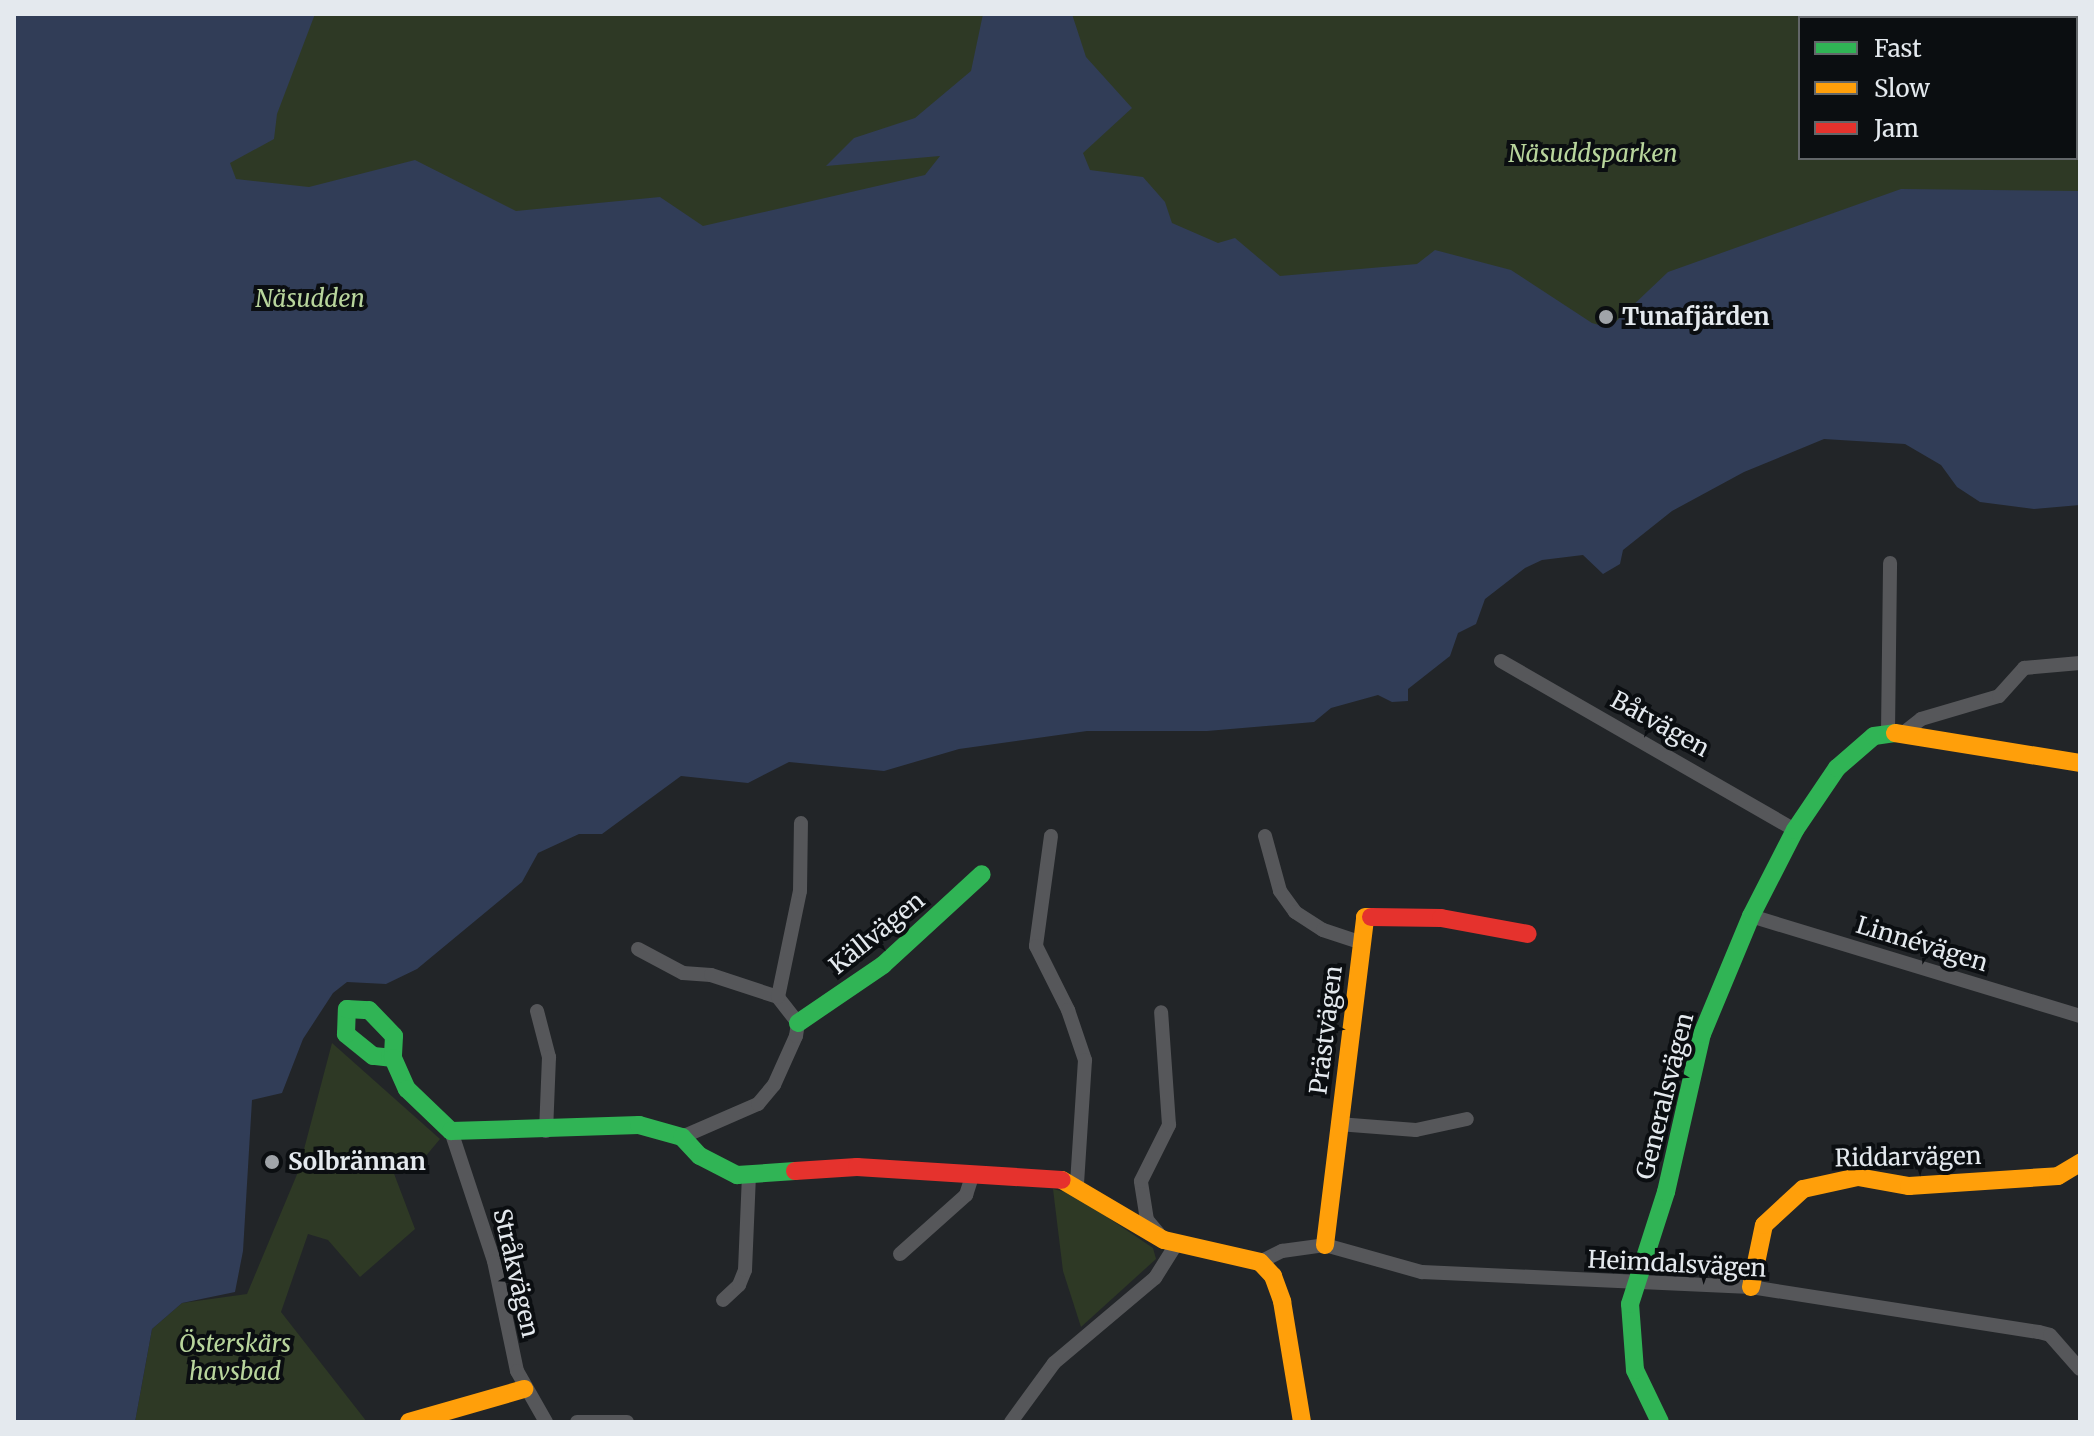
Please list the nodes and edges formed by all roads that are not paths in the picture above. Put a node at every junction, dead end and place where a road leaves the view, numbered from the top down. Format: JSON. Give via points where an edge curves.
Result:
{"nodes":[{"id":1,"x":1890,"y":563,"type":"dead end"},
{"id":2,"x":1501,"y":661,"type":"dead end"},
{"id":3,"x":2080,"y":663,"type":"edge"},
{"id":4,"x":1895,"y":733,"type":"junction"},
{"id":5,"x":2080,"y":763,"type":"edge"},
{"id":6,"x":801,"y":823,"type":"dead end"},
{"id":7,"x":1795,"y":830,"type":"junction"},
{"id":8,"x":1051,"y":836,"type":"dead end"},
{"id":9,"x":1265,"y":836,"type":"dead end"},
{"id":10,"x":982,"y":874,"type":"dead end"},
{"id":11,"x":1751,"y":916,"type":"junction"},
{"id":12,"x":1528,"y":934,"type":"dead end"},
{"id":13,"x":1362,"y":943,"type":"junction"},
{"id":14,"x":638,"y":949,"type":"dead end"},
{"id":15,"x":778,"y":997,"type":"junction"},
{"id":16,"x":537,"y":1011,"type":"dead end"},
{"id":17,"x":1161,"y":1012,"type":"dead end"},
{"id":18,"x":2080,"y":1016,"type":"edge"},
{"id":19,"x":798,"y":1023,"type":"junction"},
{"id":20,"x":393,"y":1058,"type":"dead end"},
{"id":21,"x":1467,"y":1119,"type":"dead end"},
{"id":22,"x":1338,"y":1124,"type":"junction"},
{"id":23,"x":451,"y":1131,"type":"junction"},
{"id":24,"x":546,"y":1131,"type":"junction"},
{"id":25,"x":682,"y":1137,"type":"junction"},
{"id":26,"x":2080,"y":1163,"type":"edge"},
{"id":27,"x":749,"y":1176,"type":"junction"},
{"id":28,"x":972,"y":1176,"type":"junction"},
{"id":29,"x":1077,"y":1185,"type":"junction"},
{"id":30,"x":1170,"y":1242,"type":"junction"},
{"id":31,"x":1325,"y":1245,"type":"junction"},
{"id":32,"x":900,"y":1254,"type":"dead end"},
{"id":33,"x":1260,"y":1262,"type":"junction"},
{"id":34,"x":1636,"y":1283,"type":"junction"},
{"id":35,"x":1751,"y":1287,"type":"junction"},
{"id":36,"x":723,"y":1300,"type":"dead end"},
{"id":37,"x":2080,"y":1369,"type":"edge"},
{"id":38,"x":524,"y":1389,"type":"junction"},
{"id":39,"x":409,"y":1422,"type":"edge"},
{"id":40,"x":546,"y":1422,"type":"edge"},
{"id":41,"x":577,"y":1422,"type":"edge"},
{"id":42,"x":627,"y":1422,"type":"edge"},
{"id":43,"x":1011,"y":1422,"type":"edge"},
{"id":44,"x":1302,"y":1422,"type":"edge"},
{"id":45,"x":1660,"y":1422,"type":"edge"}],
"edges":[{"from":1,"to":4,"type":"street"},
{"from":2,"to":7,"type":"street","name":"Båtvägen"},
{"from":3,"to":4,"type":"street","via":[[2024,668],[1999,696],[1921,719]]},
{"from":4,"to":5,"type":"street"},
{"from":4,"to":7,"type":"street","name":"Generalsvägen","via":[[1874,736],[1837,768]]},
{"from":6,"to":15,"type":"street","name":"Källvägen","via":[[800,891]]},
{"from":7,"to":11,"type":"street","name":"Generalsvägen"},
{"from":8,"to":29,"type":"street","via":[[1036,946],[1068,1010],[1085,1060]]},
{"from":9,"to":13,"type":"street","name":"Prästvägen","via":[[1280,891],[1295,912],[1323,930]]},
{"from":10,"to":19,"type":"street","name":"Källvägen","via":[[883,965]]},
{"from":11,"to":18,"type":"street","name":"Linnévägen"},
{"from":11,"to":34,"type":"street","name":"Generalsvägen","via":[[1702,1034],[1666,1192]]},
{"from":12,"to":13,"type":"street","name":"Prästvägen","via":[[1441,918],[1365,917]]},
{"from":13,"to":22,"type":"street","name":"Prästvägen"},
{"from":14,"to":15,"type":"street","via":[[683,973],[711,975]]},
{"from":15,"to":19,"type":"street"},
{"from":16,"to":24,"type":"street","via":[[549,1057]]},
{"from":17,"to":30,"type":"street","via":[[1169,1125],[1141,1181],[1147,1220]]},
{"from":19,"to":25,"type":"street","via":[[779,1076],[758,1104]]},
{"from":20,"to":23,"type":"street","via":[[407,1089]]},
{"from":21,"to":22,"type":"street","name":"Prästvägen","via":[[1416,1130]]},
{"from":22,"to":31,"type":"street","name":"Prästvägen"},
{"from":23,"to":24,"type":"street"},
{"from":23,"to":38,"type":"street","name":"Stråkvägen","via":[[494,1261]]},
{"from":24,"to":25,"type":"street","via":[[625,1124]]},
{"from":25,"to":27,"type":"street","via":[[713,1165]]},
{"from":26,"to":35,"type":"street","name":"Riddarvägen","via":[[2058,1176],[1909,1186],[1858,1177],[1816,1184],[1790,1197],[1764,1225]]},
{"from":27,"to":28,"type":"street","via":[[857,1167]]},
{"from":27,"to":36,"type":"street","via":[[745,1270],[739,1285]]},
{"from":28,"to":29,"type":"street","via":[[1050,1176]]},
{"from":28,"to":32,"type":"street","via":[[966,1195]]},
{"from":29,"to":30,"type":"street"},
{"from":30,"to":33,"type":"street"},
{"from":30,"to":43,"type":"street","via":[[1155,1278],[1054,1363]]},
{"from":31,"to":33,"type":"street","name":"Heimdalsvägen","via":[[1282,1251]]},
{"from":31,"to":34,"type":"street","name":"Heimdalsvägen","via":[[1422,1272]]},
{"from":33,"to":44,"type":"street","via":[[1273,1276],[1282,1301]]},
{"from":34,"to":35,"type":"street","name":"Heimdalsvägen"},
{"from":34,"to":45,"type":"street","name":"Generalsvägen","via":[[1630,1304],[1635,1370]]},
{"from":35,"to":37,"type":"street","name":"Heimdalsvägen","via":[[2039,1332],[2050,1335]]},
{"from":38,"to":39,"type":"street"},
{"from":38,"to":40,"type":"street","name":"Stråkvägen"},
{"from":41,"to":42,"type":"street"}]}
